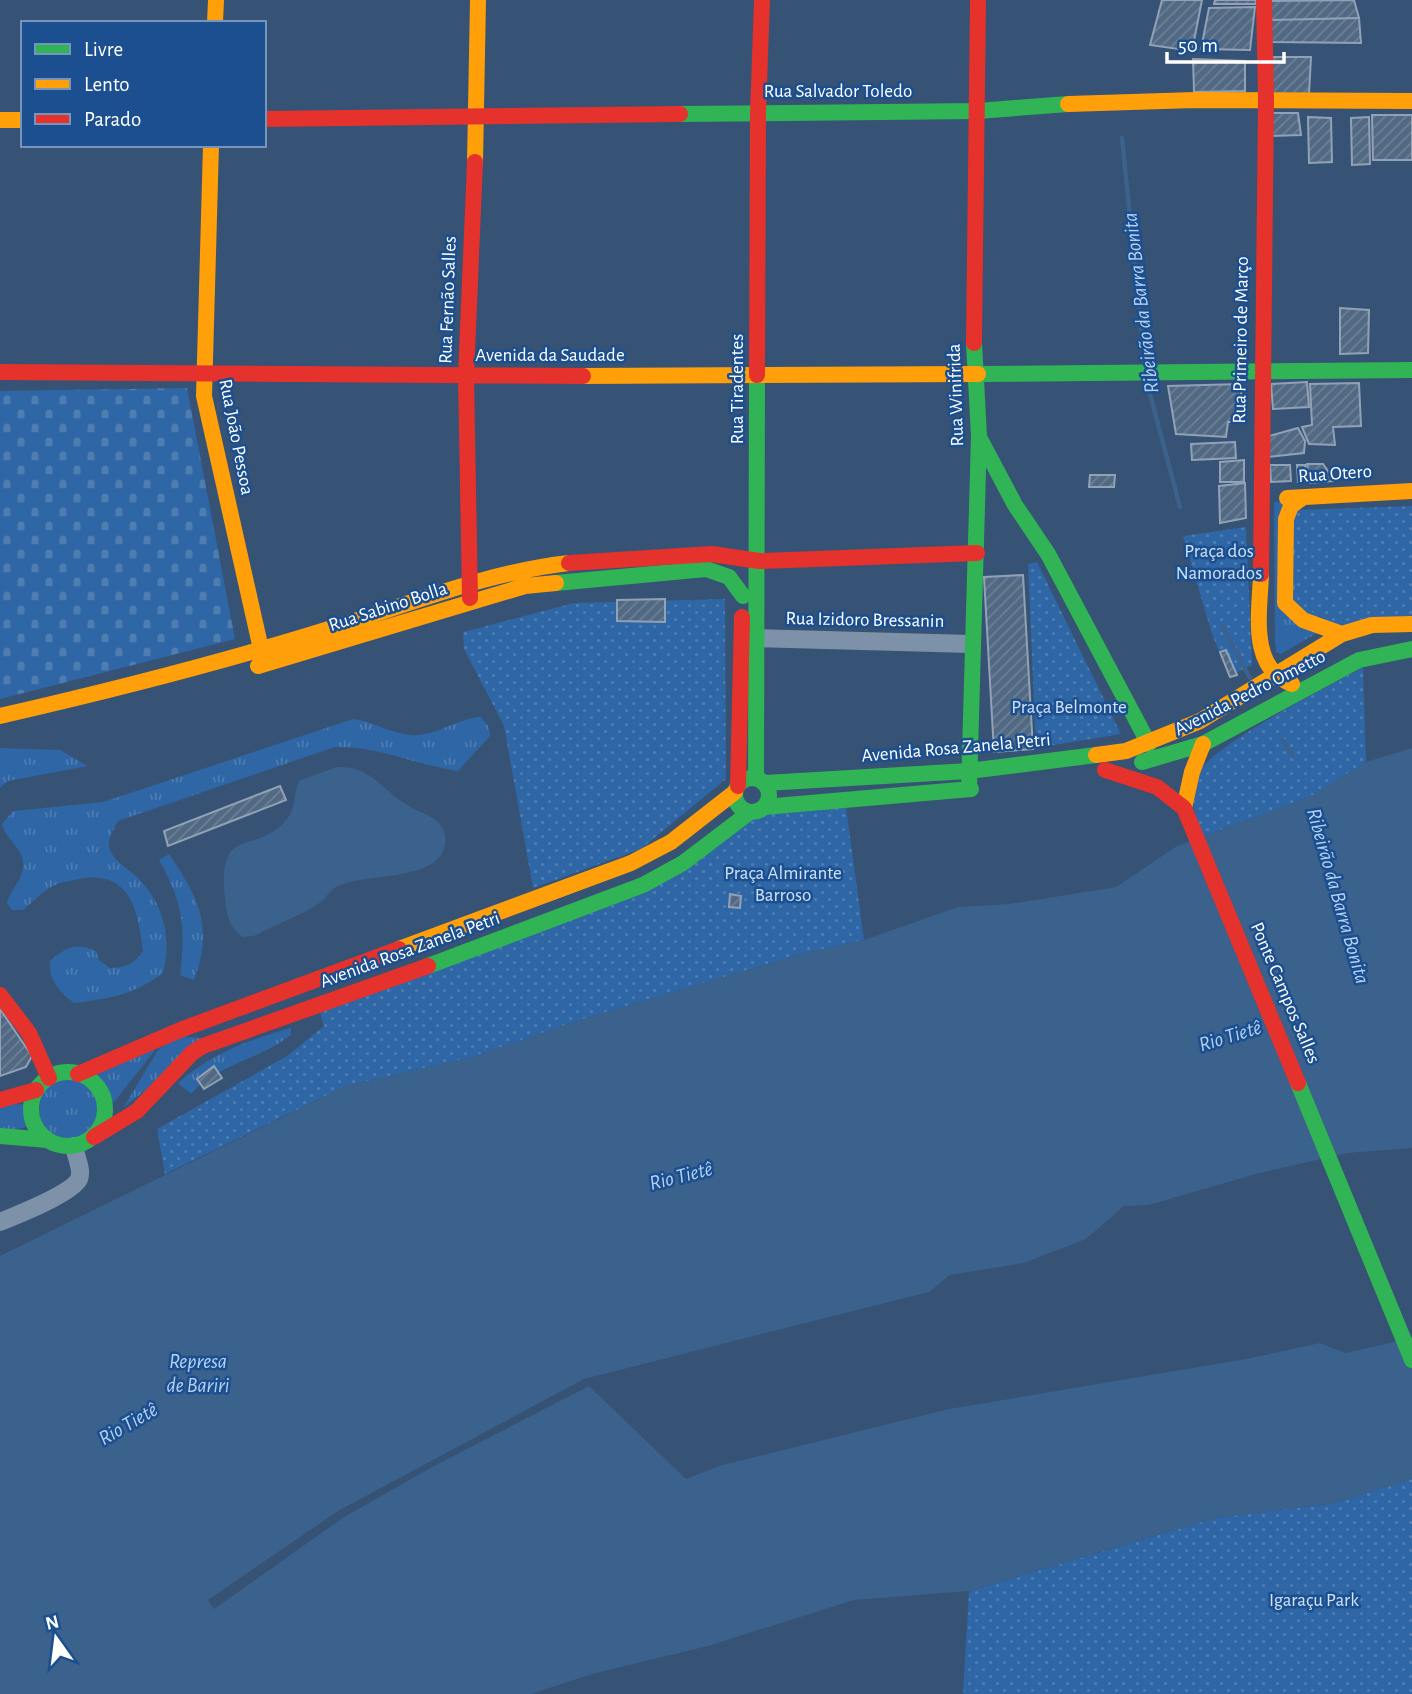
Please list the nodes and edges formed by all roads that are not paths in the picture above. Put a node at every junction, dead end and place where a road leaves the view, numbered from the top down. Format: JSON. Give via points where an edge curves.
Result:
{"nodes":[{"id":1,"x":216,"y":0,"type":"edge"},
{"id":2,"x":478,"y":0,"type":"edge"},
{"id":3,"x":762,"y":0,"type":"edge"},
{"id":4,"x":978,"y":0,"type":"edge"},
{"id":5,"x":1264,"y":0,"type":"edge"},
{"id":6,"x":215,"y":21,"type":"edge"},
{"id":7,"x":1266,"y":99,"type":"junction"},
{"id":8,"x":1412,"y":101,"type":"edge"},
{"id":9,"x":978,"y":111,"type":"junction"},
{"id":10,"x":758,"y":113,"type":"junction"},
{"id":11,"x":477,"y":117,"type":"junction"},
{"id":12,"x":266,"y":119,"type":"edge"},
{"id":13,"x":0,"y":120,"type":"edge"},
{"id":14,"x":21,"y":120,"type":"edge"},
{"id":15,"x":211,"y":147,"type":"edge"},
{"id":16,"x":1412,"y":370,"type":"edge"},
{"id":17,"x":0,"y":372,"type":"edge"},
{"id":18,"x":202,"y":372,"type":"junction"},
{"id":19,"x":1261,"y":372,"type":"junction"},
{"id":20,"x":974,"y":373,"type":"junction"},
{"id":21,"x":759,"y":375,"type":"junction"},
{"id":22,"x":466,"y":376,"type":"junction"},
{"id":23,"x":979,"y":436,"type":"junction"},
{"id":24,"x":1412,"y":491,"type":"edge"},
{"id":25,"x":1302,"y":498,"type":"junction"},
{"id":26,"x":1262,"y":499,"type":"junction"},
{"id":27,"x":1016,"y":505,"type":"junction"},
{"id":28,"x":977,"y":508,"type":"junction"},
{"id":29,"x":977,"y":553,"type":"junction"},
{"id":30,"x":759,"y":561,"type":"junction"},
{"id":31,"x":468,"y":584,"type":"junction"},
{"id":32,"x":743,"y":596,"type":"junction"},
{"id":33,"x":471,"y":602,"type":"junction"},
{"id":34,"x":1412,"y":624,"type":"edge"},
{"id":35,"x":1359,"y":627,"type":"junction"},
{"id":36,"x":1342,"y":634,"type":"junction"},
{"id":37,"x":757,"y":638,"type":"junction"},
{"id":38,"x":971,"y":644,"type":"junction"},
{"id":39,"x":261,"y":649,"type":"junction"},
{"id":40,"x":1412,"y":649,"type":"edge"},
{"id":41,"x":1359,"y":660,"type":"junction"},
{"id":42,"x":1275,"y":676,"type":"junction"},
{"id":43,"x":1308,"y":688,"type":"junction"},
{"id":44,"x":0,"y":716,"type":"edge"},
{"id":45,"x":0,"y":732,"type":"edge"},
{"id":46,"x":1149,"y":744,"type":"junction"},
{"id":47,"x":1203,"y":744,"type":"junction"},
{"id":48,"x":1105,"y":770,"type":"junction"},
{"id":49,"x":969,"y":771,"type":"junction"},
{"id":50,"x":1065,"y":776,"type":"dead end"},
{"id":51,"x":761,"y":781,"type":"junction"},
{"id":52,"x":989,"y":787,"type":"dead end"},
{"id":53,"x":736,"y":789,"type":"junction"},
{"id":54,"x":969,"y":789,"type":"junction"},
{"id":55,"x":1184,"y":808,"type":"junction"},
{"id":56,"x":757,"y":810,"type":"junction"},
{"id":57,"x":303,"y":986,"type":"junction"},
{"id":58,"x":0,"y":995,"type":"edge"},
{"id":59,"x":311,"y":1008,"type":"junction"},
{"id":60,"x":78,"y":1074,"type":"junction"},
{"id":61,"x":49,"y":1078,"type":"junction"},
{"id":62,"x":36,"y":1090,"type":"junction"},
{"id":63,"x":0,"y":1101,"type":"edge"},
{"id":64,"x":0,"y":1136,"type":"edge"},
{"id":65,"x":94,"y":1137,"type":"junction"},
{"id":66,"x":61,"y":1144,"type":"junction"},
{"id":67,"x":0,"y":1212,"type":"edge"},
{"id":68,"x":0,"y":1222,"type":"edge"},
{"id":69,"x":1412,"y":1360,"type":"edge"}],
"edges":[{"from":1,"to":6,"type":"main road"},
{"from":2,"to":11,"type":"main road","name":"Rua Fernão Salles"},
{"from":3,"to":10,"type":"main road","name":"Rua Tiradentes"},
{"from":4,"to":9,"type":"main road","name":"Rua Winifrida"},
{"from":5,"to":7,"type":"main road","name":"Rua Primeiro de Março"},
{"from":7,"to":8,"type":"main road","name":"Rua Salvador Toledo"},
{"from":7,"to":9,"type":"main road","name":"Rua Salvador Toledo","via":[[1062,103]]},
{"from":7,"to":19,"type":"main road","name":"Rua Primeiro de Março"},
{"from":9,"to":10,"type":"main road","name":"Rua Salvador Toledo"},
{"from":9,"to":20,"type":"main road","name":"Rua Winifrida"},
{"from":10,"to":11,"type":"main road","name":"Rua Salvador Toledo"},
{"from":10,"to":21,"type":"main road","name":"Rua Tiradentes"},
{"from":11,"to":12,"type":"main road","name":"Rua Salvador Toledo"},
{"from":11,"to":22,"type":"main road","name":"Rua Fernão Salles"},
{"from":13,"to":14,"type":"main road"},
{"from":15,"to":18,"type":"main road","name":"Rua João Pessoa"},
{"from":16,"to":19,"type":"main road","name":"Avenida da Saudade"},
{"from":17,"to":18,"type":"main road","name":"Avenida da Saudade"},
{"from":18,"to":22,"type":"main road","name":"Avenida da Saudade"},
{"from":18,"to":39,"type":"main road","name":"Rua João Pessoa"},
{"from":19,"to":20,"type":"main road","name":"Avenida da Saudade"},
{"from":19,"to":26,"type":"main road","name":"Rua Primeiro de Março"},
{"from":20,"to":21,"type":"main road","name":"Avenida da Saudade"},
{"from":20,"to":23,"type":"main road","name":"Rua Winifrida"},
{"from":21,"to":22,"type":"main road","name":"Avenida da Saudade"},
{"from":21,"to":30,"type":"main road","name":"Rua Tiradentes"},
{"from":22,"to":31,"type":"main road","name":"Rua Fernão Salles"},
{"from":23,"to":27,"type":"main road"},
{"from":23,"to":28,"type":"main road","name":"Rua Winifrida"},
{"from":24,"to":25,"type":"main road","name":"Rua Otero"},
{"from":25,"to":26,"type":"main road","name":"Rua Otero"},
{"from":25,"to":36,"type":"main road","via":[[1291,506],[1286,519],[1285,603],[1305,621]]},
{"from":26,"to":42,"type":"main road","name":"Rua Primeiro de Março","via":[[1260,642]]},
{"from":27,"to":28,"type":"main road"},
{"from":27,"to":46,"type":"main road","via":[[1048,554]]},
{"from":28,"to":29,"type":"main road","name":"Rua Winifrida"},
{"from":29,"to":30,"type":"main road","name":"Rua Sabino Bolla"},
{"from":29,"to":38,"type":"main road","name":"Rua Winifrida"},
{"from":30,"to":31,"type":"main road","name":"Rua Sabino Bolla","via":[[712,554],[567,563]]},
{"from":30,"to":32,"type":"main road"},
{"from":30,"to":37,"type":"main road","name":"Rua Tiradentes"},
{"from":31,"to":33,"type":"main road","name":"Rua Fernão Salles"},
{"from":31,"to":39,"type":"main road","name":"Rua Sabino Bolla"},
{"from":32,"to":33,"type":"main road","name":"Rua Sabino Bolla","via":[[728,575],[706,569],[525,586]]},
{"from":32,"to":53,"type":"main road"},
{"from":33,"to":45,"type":"main road","name":"Rua Sabino Bolla","via":[[311,653]]},
{"from":34,"to":35,"type":"main road","name":"Avenida Pedro Ometto"},
{"from":35,"to":36,"type":"main road","name":"Avenida Pedro Ometto"},
{"from":35,"to":41,"type":"main road","via":[[1364,648]]},
{"from":36,"to":42,"type":"main road","name":"Avenida Pedro Ometto"},
{"from":37,"to":38,"type":"street","name":"Rua Izidoro Bressanin"},
{"from":37,"to":51,"type":"main road","name":"Rua Tiradentes"},
{"from":38,"to":49,"type":"main road","name":"Rua Winifrida"},
{"from":39,"to":44,"type":"main road","name":"Rua Sabino Bolla","via":[[134,686]]},
{"from":40,"to":41,"type":"main road","name":"Avenida Pedro Ometto"},
{"from":41,"to":43,"type":"main road","name":"Avenida Pedro Ometto"},
{"from":42,"to":43,"type":"main road"},
{"from":42,"to":46,"type":"main road","name":"Avenida Pedro Ometto","via":[[1200,721]]},
{"from":43,"to":47,"type":"main road","name":"Avenida Pedro Ometto"},
{"from":46,"to":49,"type":"main road","name":"Avenida Rosa Zanela Petri","via":[[1106,754]]},
{"from":47,"to":48,"type":"main road","name":"Avenida Pedro Ometto"},
{"from":47,"to":55,"type":"main road"},
{"from":48,"to":50,"type":"main road","name":"Avenida Rosa Zanela Petri"},
{"from":48,"to":55,"type":"main road","via":[[1158,786]]},
{"from":49,"to":51,"type":"main road","name":"Avenida Rosa Zanela Petri"},
{"from":49,"to":54,"type":"main road","name":"Rua Winifrida"},
{"from":51,"to":53,"type":"main road","via":[[749,778]]},
{"from":51,"to":56,"type":"main road","via":[[769,793]]},
{"from":52,"to":54,"type":"main road"},
{"from":53,"to":56,"type":"main road","via":[[737,803]]},
{"from":53,"to":57,"type":"main road","name":"Avenida Rosa Zanela Petri","via":[[653,853]]},
{"from":54,"to":56,"type":"main road"},
{"from":55,"to":69,"type":"main road","name":"Ponte Campos Salles"},
{"from":56,"to":59,"type":"main road","name":"Avenida Rosa Zanela Petri","via":[[683,863],[643,885]]},
{"from":57,"to":59,"type":"main road"},
{"from":57,"to":60,"type":"main road","name":"Avenida Rosa Zanela Petri","via":[[180,1030]]},
{"from":58,"to":61,"type":"main road","via":[[29,1033]]},
{"from":59,"to":65,"type":"main road","name":"Avenida Rosa Zanela Petri","via":[[197,1049],[137,1111]]},
{"from":60,"to":61,"type":"main road"},
{"from":60,"to":65,"type":"main road","via":[[99,1089],[104,1101],[105,1114]]},
{"from":61,"to":62,"type":"main road"},
{"from":62,"to":63,"type":"main road"},
{"from":62,"to":66,"type":"main road","via":[[33,1122]]},
{"from":64,"to":66,"type":"main road"},
{"from":65,"to":66,"type":"main road"},
{"from":66,"to":67,"type":"street","via":[[67,1172],[64,1183]]},
{"from":66,"to":68,"type":"street","via":[[80,1170],[79,1179],[67,1190]]}]}
